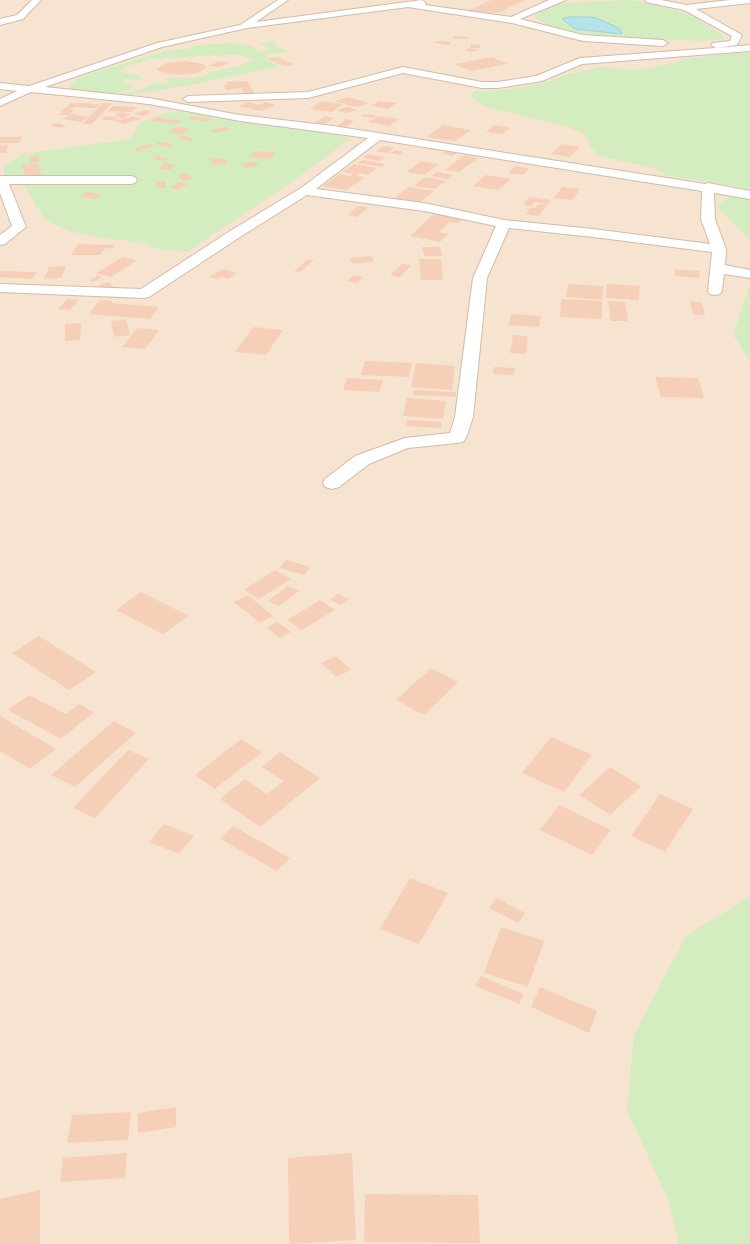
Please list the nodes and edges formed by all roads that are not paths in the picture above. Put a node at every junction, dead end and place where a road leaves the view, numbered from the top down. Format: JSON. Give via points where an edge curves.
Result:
{"nodes":[{"id":1,"x":37,"y":0,"type":"edge"},
{"id":2,"x":284,"y":0,"type":"edge"},
{"id":3,"x":439,"y":0,"type":"edge"},
{"id":4,"x":555,"y":0,"type":"edge"},
{"id":5,"x":562,"y":0,"type":"edge"},
{"id":6,"x":649,"y":0,"type":"edge"},
{"id":7,"x":750,"y":0,"type":"edge"},
{"id":8,"x":408,"y":6,"type":"junction"},
{"id":9,"x":687,"y":8,"type":"junction"},
{"id":10,"x":310,"y":9,"type":"dead end"},
{"id":11,"x":512,"y":20,"type":"junction"},
{"id":12,"x":0,"y":22,"type":"edge"},
{"id":13,"x":243,"y":27,"type":"junction"},
{"id":14,"x":669,"y":43,"type":"dead end"},
{"id":15,"x":684,"y":44,"type":"dead end"},
{"id":16,"x":750,"y":48,"type":"edge"},
{"id":17,"x":37,"y":76,"type":"dead end"},
{"id":18,"x":60,"y":79,"type":"junction"},
{"id":19,"x":0,"y":86,"type":"edge"},
{"id":20,"x":27,"y":90,"type":"junction"},
{"id":21,"x":149,"y":101,"type":"junction"},
{"id":22,"x":0,"y":103,"type":"edge"},
{"id":23,"x":377,"y":137,"type":"junction"},
{"id":24,"x":0,"y":180,"type":"edge"},
{"id":25,"x":131,"y":180,"type":"dead end"},
{"id":26,"x":708,"y":187,"type":"junction"},
{"id":27,"x":305,"y":191,"type":"junction"},
{"id":28,"x":750,"y":195,"type":"edge"},
{"id":29,"x":504,"y":224,"type":"junction"},
{"id":30,"x":0,"y":241,"type":"edge"},
{"id":31,"x":719,"y":249,"type":"junction"},
{"id":32,"x":717,"y":268,"type":"junction"},
{"id":33,"x":750,"y":274,"type":"edge"},
{"id":34,"x":0,"y":288,"type":"edge"},
{"id":35,"x":714,"y":291,"type":"dead end"},
{"id":36,"x":332,"y":483,"type":"dead end"}],
"edges":[{"from":1,"to":12,"type":"street","via":[[20,17]]},
{"from":2,"to":13,"type":"street"},
{"from":3,"to":8,"type":"street"},
{"from":4,"to":5,"type":"street"},
{"from":4,"to":11,"type":"street"},
{"from":6,"to":9,"type":"street"},
{"from":7,"to":9,"type":"street"},
{"from":8,"to":11,"type":"street"},
{"from":8,"to":13,"type":"street"},
{"from":9,"to":15,"type":"street","via":[[737,35],[734,43]]},
{"from":10,"to":13,"type":"street"},
{"from":11,"to":14,"type":"street","via":[[583,38]]},
{"from":13,"to":18,"type":"street","via":[[160,45]]},
{"from":16,"to":21,"type":"street","via":[[580,62],[538,78],[498,85],[460,82],[403,70],[308,95]]},
{"from":17,"to":18,"type":"street"},
{"from":18,"to":20,"type":"street"},
{"from":19,"to":20,"type":"street"},
{"from":20,"to":21,"type":"street"},
{"from":20,"to":22,"type":"street"},
{"from":21,"to":23,"type":"street","via":[[240,118]]},
{"from":23,"to":26,"type":"street"},
{"from":23,"to":27,"type":"street"},
{"from":24,"to":25,"type":"street"},
{"from":24,"to":30,"type":"street","via":[[19,226]]},
{"from":26,"to":28,"type":"street"},
{"from":26,"to":31,"type":"street","via":[[708,219]]},
{"from":27,"to":29,"type":"street","via":[[424,207]]},
{"from":27,"to":34,"type":"street","via":[[144,294]]},
{"from":29,"to":31,"type":"street"},
{"from":29,"to":36,"type":"street","via":[[480,278],[464,417],[457,438],[405,443],[362,460]]},
{"from":31,"to":32,"type":"street"},
{"from":32,"to":33,"type":"street"},
{"from":32,"to":35,"type":"street"}]}
